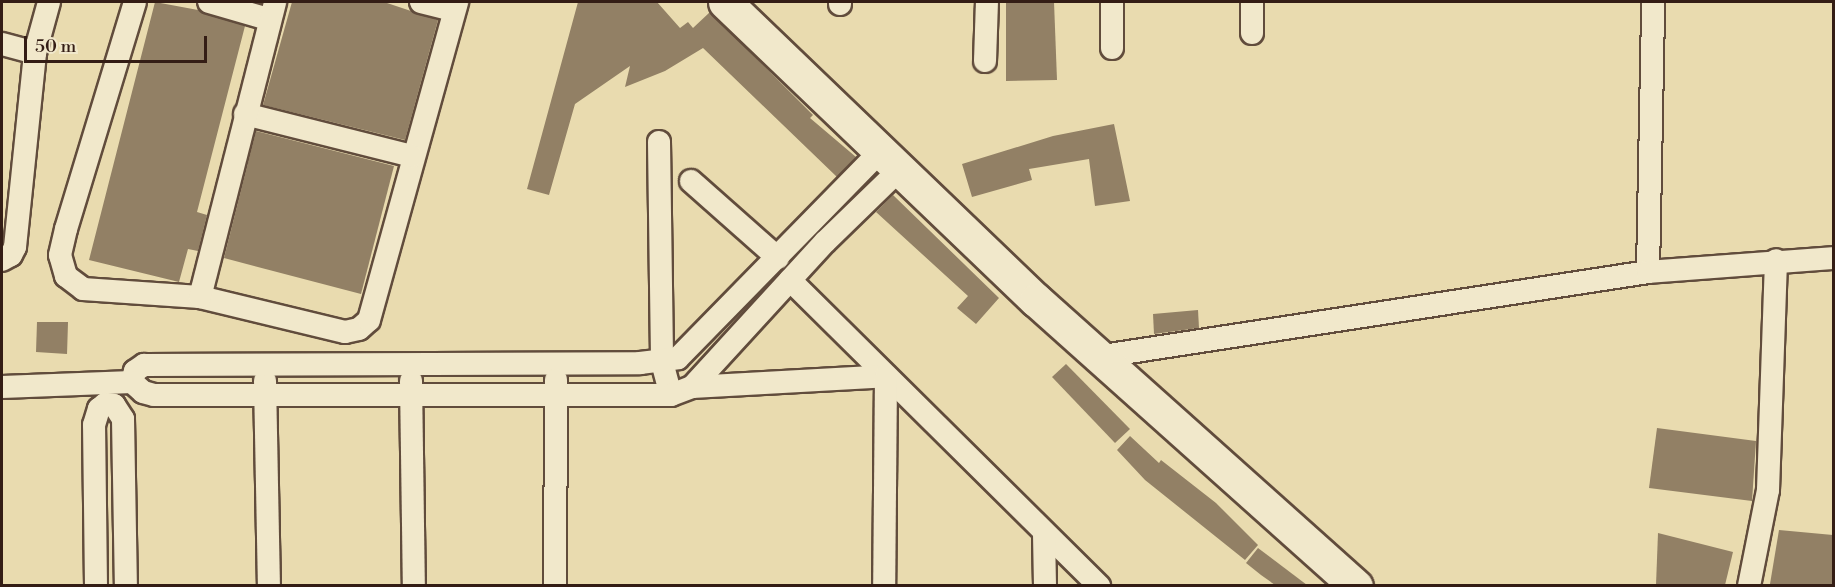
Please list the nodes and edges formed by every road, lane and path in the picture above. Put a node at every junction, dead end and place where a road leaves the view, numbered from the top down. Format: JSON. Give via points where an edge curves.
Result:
{"nodes":[{"id":1,"x":49,"y":2,"type":"edge"},
{"id":2,"x":135,"y":2,"type":"edge"},
{"id":3,"x":209,"y":2,"type":"edge"},
{"id":4,"x":421,"y":2,"type":"edge"},
{"id":5,"x":725,"y":2,"type":"edge"},
{"id":6,"x":987,"y":2,"type":"edge"},
{"id":7,"x":1112,"y":2,"type":"edge"},
{"id":8,"x":1252,"y":2,"type":"edge"},
{"id":9,"x":1653,"y":2,"type":"edge"},
{"id":10,"x":455,"y":6,"type":"edge"},
{"id":11,"x":271,"y":10,"type":"edge"},
{"id":12,"x":1252,"y":33,"type":"dead end"},
{"id":13,"x":2,"y":44,"type":"edge"},
{"id":14,"x":1112,"y":48,"type":"dead end"},
{"id":15,"x":35,"y":54,"type":"junction"},
{"id":16,"x":985,"y":61,"type":"dead end"},
{"id":17,"x":245,"y":114,"type":"junction"},
{"id":18,"x":659,"y":142,"type":"dead end"},
{"id":19,"x":412,"y":156,"type":"junction"},
{"id":20,"x":890,"y":160,"type":"junction"},
{"id":21,"x":691,"y":181,"type":"dead end"},
{"id":22,"x":778,"y":258,"type":"junction"},
{"id":23,"x":1833,"y":258,"type":"edge"},
{"id":24,"x":2,"y":260,"type":"edge"},
{"id":25,"x":1776,"y":260,"type":"junction"},
{"id":26,"x":1648,"y":272,"type":"junction"},
{"id":27,"x":790,"y":280,"type":"junction"},
{"id":28,"x":756,"y":281,"type":"junction"},
{"id":29,"x":200,"y":297,"type":"junction"},
{"id":30,"x":773,"y":298,"type":"junction"},
{"id":31,"x":1103,"y":356,"type":"junction"},
{"id":32,"x":662,"y":362,"type":"junction"},
{"id":33,"x":410,"y":364,"type":"junction"},
{"id":34,"x":555,"y":364,"type":"junction"},
{"id":35,"x":266,"y":365,"type":"junction"},
{"id":36,"x":886,"y":376,"type":"junction"},
{"id":37,"x":132,"y":382,"type":"junction"},
{"id":38,"x":2,"y":387,"type":"edge"},
{"id":39,"x":682,"y":391,"type":"junction"},
{"id":40,"x":105,"y":394,"type":"junction"},
{"id":41,"x":556,"y":394,"type":"junction"},
{"id":42,"x":265,"y":395,"type":"junction"},
{"id":43,"x":411,"y":395,"type":"junction"},
{"id":44,"x":1044,"y":534,"type":"junction"},
{"id":45,"x":96,"y":585,"type":"edge"},
{"id":46,"x":126,"y":585,"type":"edge"},
{"id":47,"x":268,"y":585,"type":"edge"},
{"id":48,"x":414,"y":585,"type":"edge"},
{"id":49,"x":555,"y":585,"type":"edge"},
{"id":50,"x":884,"y":585,"type":"edge"},
{"id":51,"x":1045,"y":585,"type":"edge"},
{"id":52,"x":1099,"y":585,"type":"edge"},
{"id":53,"x":1356,"y":585,"type":"edge"},
{"id":54,"x":1749,"y":585,"type":"edge"}],
"edges":[{"from":1,"to":15,"type":"street"},
{"from":2,"to":29,"type":"street","via":[[60,255],[66,276],[83,289]]},
{"from":3,"to":11,"type":"street"},
{"from":4,"to":10,"type":"street"},
{"from":5,"to":20,"type":"main road"},
{"from":6,"to":16,"type":"street"},
{"from":7,"to":14,"type":"street"},
{"from":8,"to":12,"type":"street"},
{"from":9,"to":26,"type":"street"},
{"from":10,"to":19,"type":"street"},
{"from":11,"to":17,"type":"street"},
{"from":13,"to":15,"type":"street"},
{"from":15,"to":24,"type":"street","via":[[15,247]]},
{"from":17,"to":19,"type":"street"},
{"from":17,"to":29,"type":"street"},
{"from":18,"to":32,"type":"street"},
{"from":19,"to":29,"type":"street","via":[[369,320],[359,329],[334,331]]},
{"from":20,"to":22,"type":"street"},
{"from":20,"to":27,"type":"street"},
{"from":20,"to":31,"type":"main road","via":[[1036,300]]},
{"from":21,"to":22,"type":"street"},
{"from":22,"to":28,"type":"street"},
{"from":23,"to":25,"type":"street"},
{"from":25,"to":26,"type":"street"},
{"from":25,"to":54,"type":"street","via":[[1768,490]]},
{"from":26,"to":31,"type":"street"},
{"from":27,"to":30,"type":"street"},
{"from":27,"to":36,"type":"street"},
{"from":28,"to":30,"type":"street"},
{"from":28,"to":32,"type":"street","via":[[678,358]]},
{"from":30,"to":39,"type":"street"},
{"from":31,"to":53,"type":"main road"},
{"from":32,"to":34,"type":"street"},
{"from":32,"to":39,"type":"street"},
{"from":33,"to":34,"type":"street"},
{"from":33,"to":35,"type":"street"},
{"from":33,"to":43,"type":"street"},
{"from":34,"to":41,"type":"street"},
{"from":35,"to":37,"type":"street","via":[[144,365],[135,371]]},
{"from":35,"to":42,"type":"street"},
{"from":36,"to":39,"type":"street"},
{"from":36,"to":44,"type":"street"},
{"from":36,"to":50,"type":"street"},
{"from":37,"to":40,"type":"street"},
{"from":37,"to":42,"type":"street","via":[[143,392],[154,395]]},
{"from":38,"to":40,"type":"street"},
{"from":39,"to":41,"type":"street"},
{"from":40,"to":45,"type":"street","via":[[94,425]]},
{"from":40,"to":46,"type":"street","via":[[123,419]]},
{"from":41,"to":43,"type":"street"},
{"from":41,"to":49,"type":"street"},
{"from":42,"to":43,"type":"street"},
{"from":42,"to":47,"type":"street"},
{"from":43,"to":48,"type":"street"},
{"from":44,"to":51,"type":"street"},
{"from":44,"to":52,"type":"street"}]}
